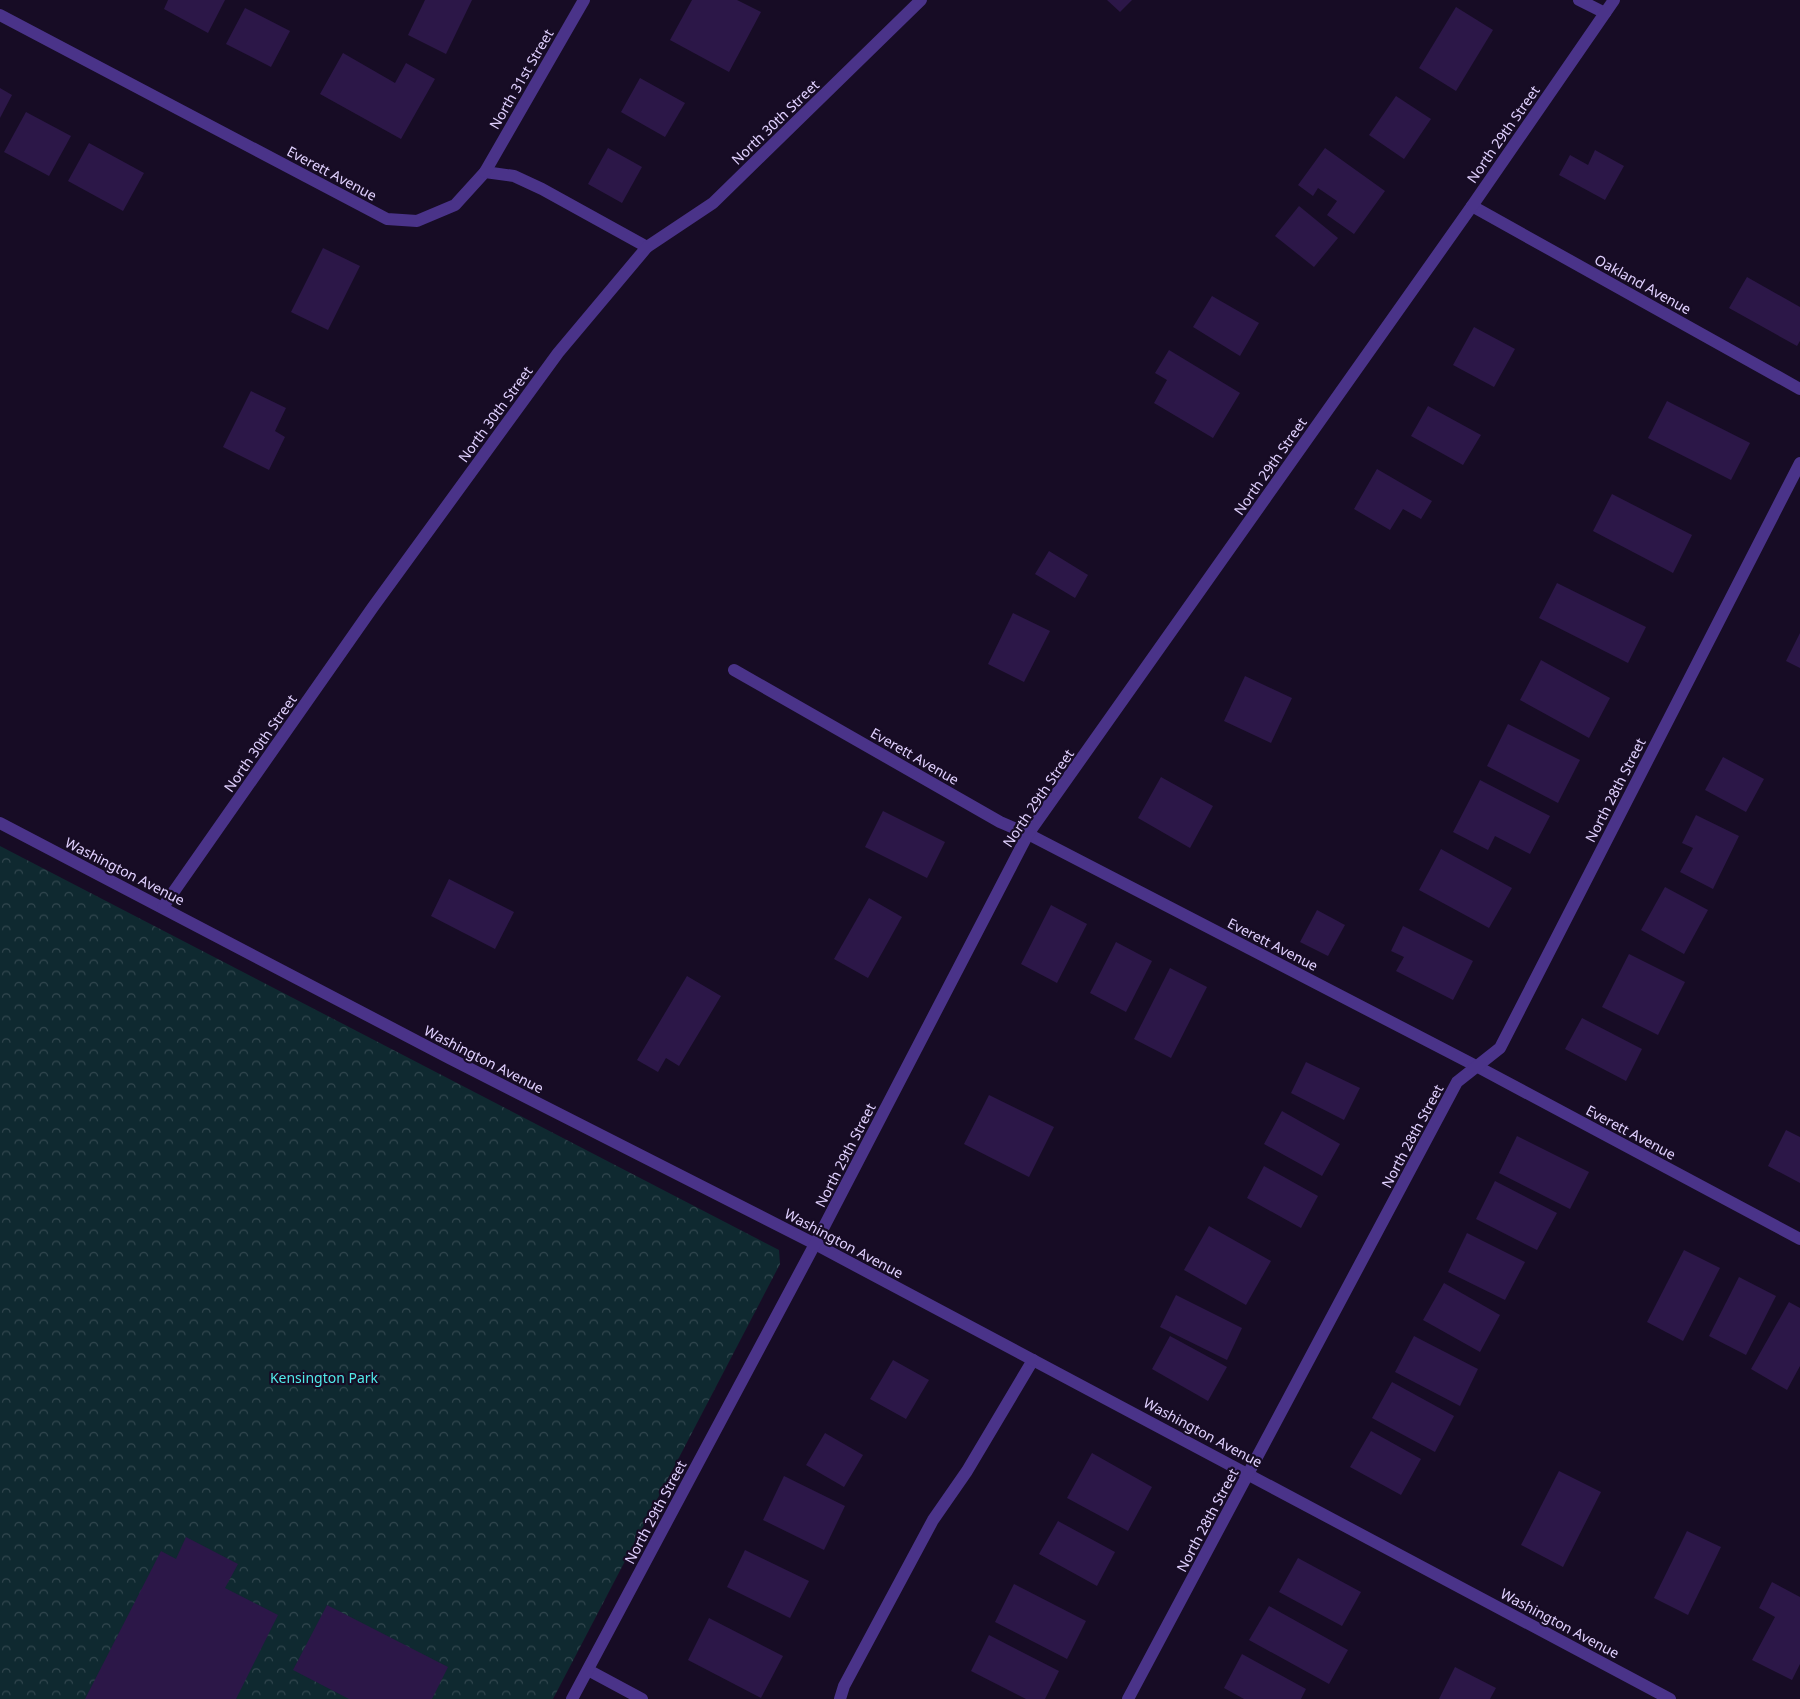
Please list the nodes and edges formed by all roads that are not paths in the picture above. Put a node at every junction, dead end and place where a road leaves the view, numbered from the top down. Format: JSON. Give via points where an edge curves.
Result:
{"nodes":[{"id":1,"x":584,"y":0,"type":"edge"},
{"id":2,"x":922,"y":0,"type":"edge"},
{"id":3,"x":1579,"y":0,"type":"edge"},
{"id":4,"x":1614,"y":0,"type":"edge"},
{"id":5,"x":1605,"y":14,"type":"junction"},
{"id":6,"x":0,"y":15,"type":"edge"},
{"id":7,"x":485,"y":172,"type":"junction"},
{"id":8,"x":1472,"y":206,"type":"junction"},
{"id":9,"x":647,"y":247,"type":"junction"},
{"id":10,"x":1800,"y":388,"type":"edge"},
{"id":11,"x":1800,"y":463,"type":"edge"},
{"id":12,"x":734,"y":670,"type":"dead end"},
{"id":13,"x":0,"y":823,"type":"edge"},
{"id":14,"x":1028,"y":834,"type":"junction"},
{"id":15,"x":164,"y":908,"type":"junction"},
{"id":16,"x":1478,"y":1067,"type":"junction"},
{"id":17,"x":1800,"y":1239,"type":"edge"},
{"id":18,"x":815,"y":1244,"type":"junction"},
{"id":19,"x":1033,"y":1360,"type":"junction"},
{"id":20,"x":1249,"y":1473,"type":"junction"},
{"id":21,"x":588,"y":1670,"type":"junction"},
{"id":22,"x":572,"y":1699,"type":"edge"},
{"id":23,"x":642,"y":1699,"type":"edge"},
{"id":24,"x":840,"y":1699,"type":"edge"},
{"id":25,"x":1128,"y":1699,"type":"edge"},
{"id":26,"x":1670,"y":1699,"type":"edge"}],
"edges":[{"from":1,"to":7,"type":"street","name":"North 31st Street"},
{"from":2,"to":9,"type":"street","name":"North 30th Street","via":[[713,203]]},
{"from":3,"to":5,"type":"street"},
{"from":4,"to":5,"type":"street","name":"North 29th Street"},
{"from":5,"to":8,"type":"street","name":"North 29th Street"},
{"from":6,"to":7,"type":"street","name":"Everett Avenue","via":[[387,219],[418,221],[455,205]]},
{"from":7,"to":9,"type":"street","via":[[514,176]]},
{"from":8,"to":10,"type":"street","name":"Oakland Avenue"},
{"from":8,"to":14,"type":"street","name":"North 29th Street"},
{"from":9,"to":15,"type":"street","name":"North 30th Street","via":[[558,353],[373,607]]},
{"from":11,"to":16,"type":"street","name":"North 28th Street","via":[[1500,1048]]},
{"from":12,"to":14,"type":"street","name":"Everett Avenue","via":[[1000,822]]},
{"from":13,"to":15,"type":"street","name":"Washington Avenue"},
{"from":14,"to":16,"type":"street","name":"Everett Avenue"},
{"from":14,"to":18,"type":"street","name":"North 29th Street"},
{"from":15,"to":18,"type":"street","name":"Washington Avenue","via":[[449,1058]]},
{"from":16,"to":17,"type":"street","name":"Everett Avenue"},
{"from":16,"to":20,"type":"street","name":"North 28th Street","via":[[1457,1082]]},
{"from":18,"to":19,"type":"street","name":"Washington Avenue"},
{"from":18,"to":21,"type":"street","name":"North 29th Street"},
{"from":19,"to":20,"type":"street","name":"Washington Avenue"},
{"from":19,"to":24,"type":"street","via":[[967,1471],[932,1520]]},
{"from":20,"to":25,"type":"street","name":"North 28th Street"},
{"from":20,"to":26,"type":"street","name":"Washington Avenue"},
{"from":21,"to":22,"type":"street","name":"North 29th Street"},
{"from":21,"to":23,"type":"street"}]}
